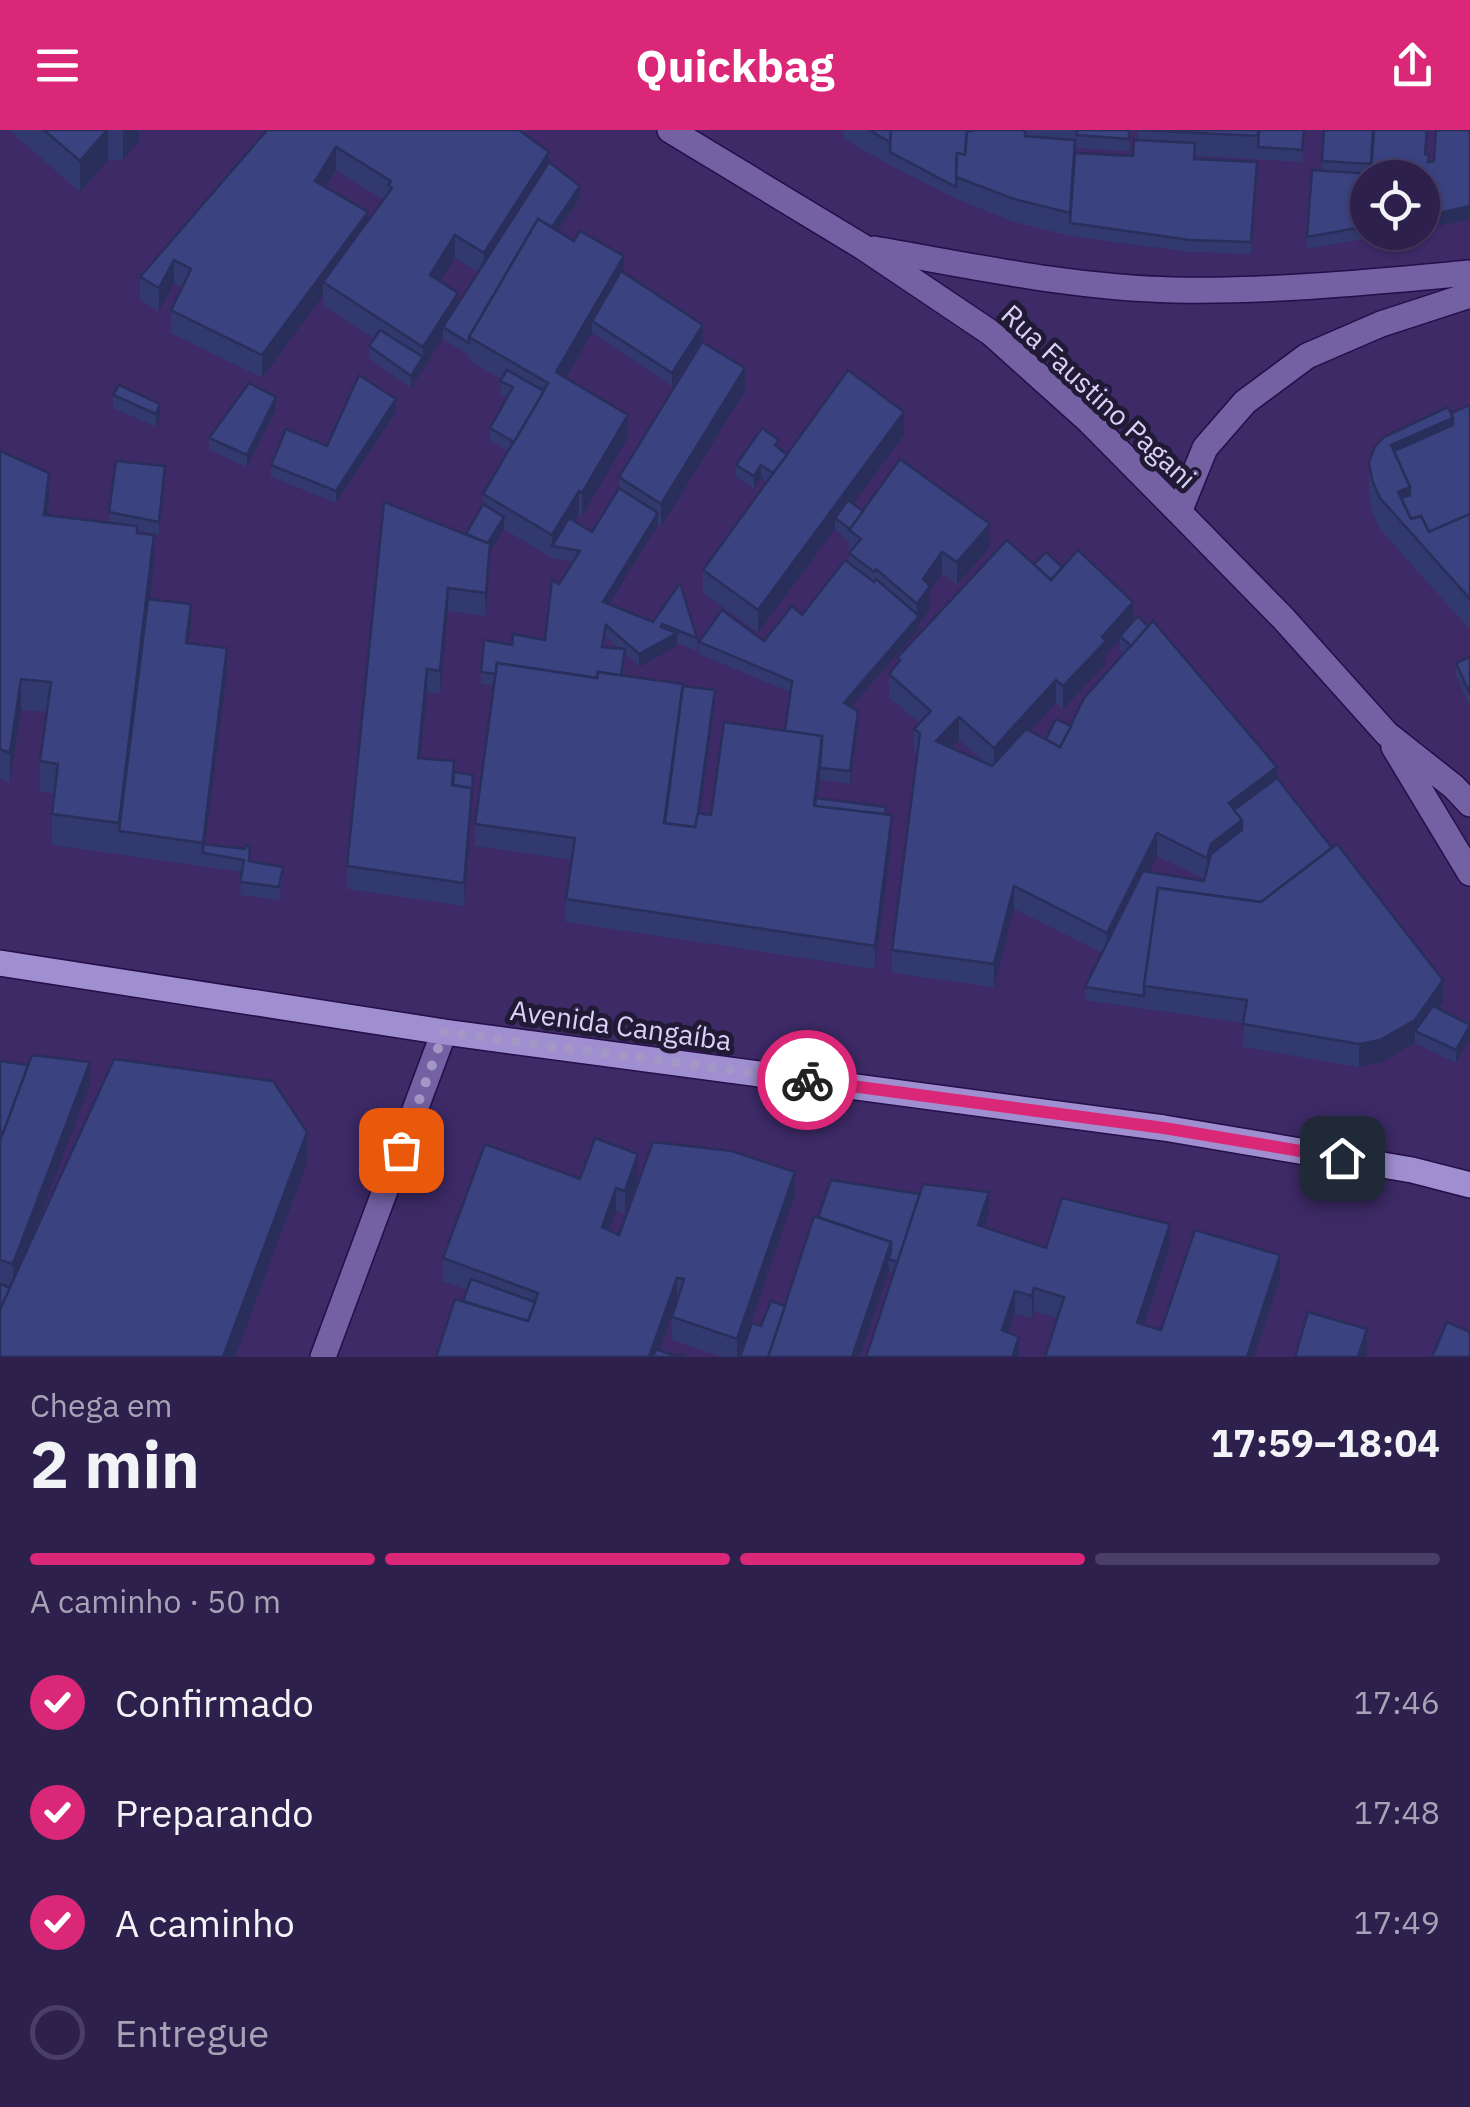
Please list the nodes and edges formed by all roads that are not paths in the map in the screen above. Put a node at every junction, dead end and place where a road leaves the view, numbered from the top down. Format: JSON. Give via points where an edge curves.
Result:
{"nodes":[{"id":1,"x":670,"y":130,"type":"edge"},
{"id":2,"x":862,"y":247,"type":"junction"},
{"id":3,"x":1470,"y":273,"type":"edge"},
{"id":4,"x":1470,"y":296,"type":"edge"},
{"id":5,"x":1179,"y":512,"type":"junction"},
{"id":6,"x":1387,"y":734,"type":"junction"},
{"id":7,"x":1470,"y":804,"type":"edge"},
{"id":8,"x":1470,"y":873,"type":"edge"},
{"id":9,"x":0,"y":963,"type":"edge"},
{"id":10,"x":444,"y":1032,"type":"junction"},
{"id":11,"x":1470,"y":1185,"type":"edge"},
{"id":12,"x":323,"y":1357,"type":"edge"}],
"edges":[{"from":1,"to":2,"type":"street","name":"Rua Faustino Pagani"},
{"from":2,"to":3,"type":"street","via":[[1062,281],[1171,290]]},
{"from":2,"to":5,"type":"street","name":"Rua Faustino Pagani","via":[[991,333]]},
{"from":4,"to":5,"type":"street","via":[[1307,356],[1245,402],[1205,448]]},
{"from":5,"to":6,"type":"street","name":"Rua Faustino Pagani"},
{"from":6,"to":7,"type":"street","name":"Rua Faustino Pagani"},
{"from":6,"to":8,"type":"street","name":"Rua Faustino Pagani"},
{"from":9,"to":10,"type":"main road","name":"Avenida Cangaíba"},
{"from":10,"to":11,"type":"main road","name":"Avenida Cangaíba","via":[[1164,1128]]},
{"from":10,"to":12,"type":"street"}]}
